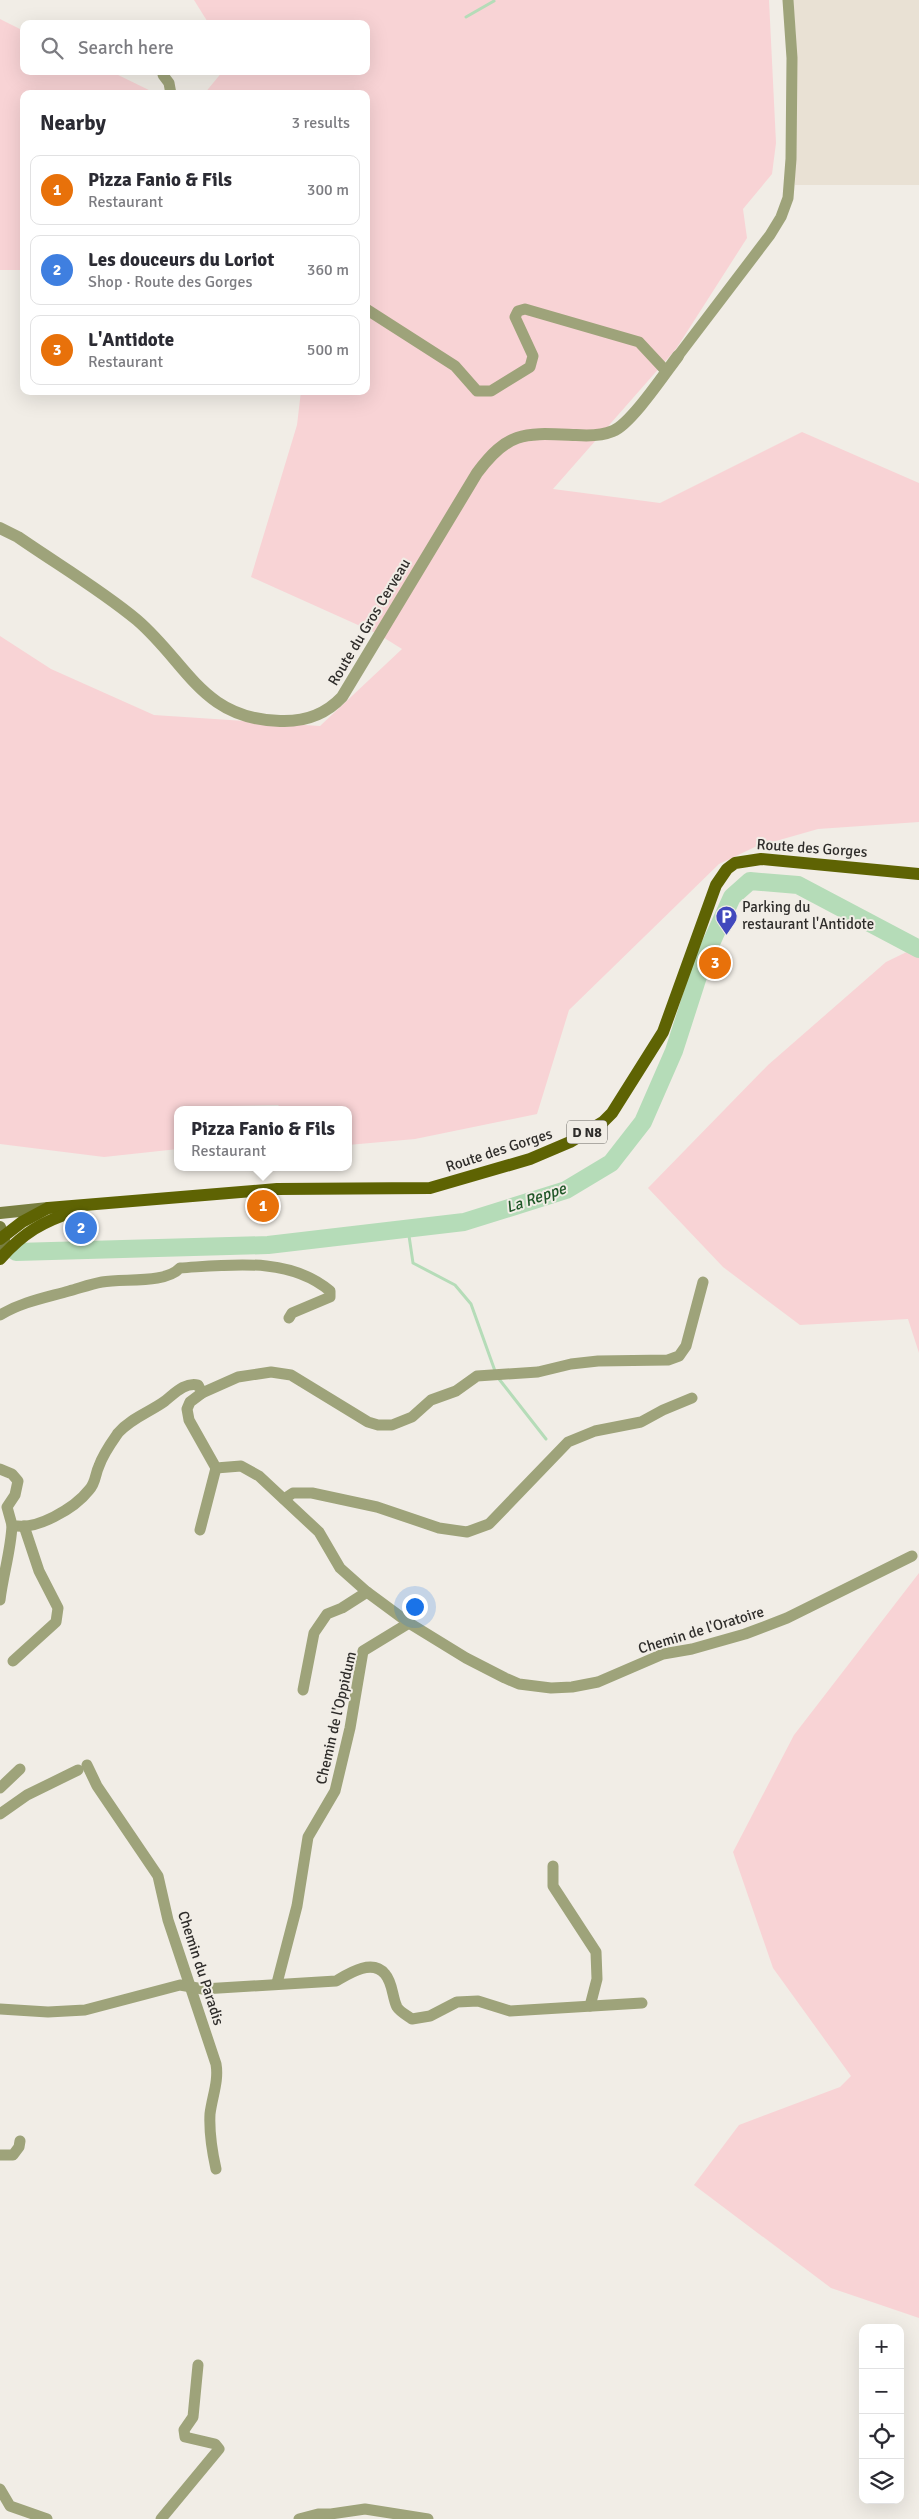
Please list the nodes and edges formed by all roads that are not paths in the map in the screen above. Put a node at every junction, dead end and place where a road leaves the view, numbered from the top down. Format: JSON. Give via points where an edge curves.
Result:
{"nodes":[{"id":1,"x":788,"y":0,"type":"edge"},
{"id":2,"x":163,"y":75,"type":"dead end"},
{"id":3,"x":170,"y":90,"type":"edge"},
{"id":4,"x":370,"y":312,"type":"edge"},
{"id":5,"x":678,"y":356,"type":"joint"},
{"id":6,"x":666,"y":371,"type":"junction"},
{"id":7,"x":0,"y":528,"type":"edge"},
{"id":8,"x":919,"y":874,"type":"edge"},
{"id":9,"x":100,"y":1205,"type":"junction"},
{"id":10,"x":48,"y":1208,"type":"junction"},
{"id":11,"x":0,"y":1213,"type":"edge"},
{"id":12,"x":3,"y":1239,"type":"edge"},
{"id":13,"x":0,"y":1259,"type":"edge"},
{"id":14,"x":703,"y":1282,"type":"dead end"},
{"id":15,"x":0,"y":1315,"type":"edge"},
{"id":16,"x":290,"y":1318,"type":"dead end"},
{"id":17,"x":202,"y":1393,"type":"junction"},
{"id":18,"x":692,"y":1398,"type":"dead end"},
{"id":19,"x":216,"y":1468,"type":"junction"},
{"id":20,"x":0,"y":1469,"type":"edge"},
{"id":21,"x":284,"y":1499,"type":"junction"},
{"id":22,"x":18,"y":1526,"type":"junction"},
{"id":23,"x":200,"y":1530,"type":"dead end"},
{"id":24,"x":912,"y":1556,"type":"dead end"},
{"id":25,"x":2,"y":1575,"type":"edge"},
{"id":26,"x":367,"y":1592,"type":"junction"},
{"id":27,"x":0,"y":1600,"type":"edge"},
{"id":28,"x":410,"y":1623,"type":"junction"},
{"id":29,"x":13,"y":1660,"type":"dead end"},
{"id":30,"x":303,"y":1690,"type":"dead end"},
{"id":31,"x":20,"y":1769,"type":"dead end"},
{"id":32,"x":0,"y":1788,"type":"edge"},
{"id":33,"x":0,"y":1814,"type":"edge"},
{"id":34,"x":553,"y":1866,"type":"dead end"},
{"id":35,"x":277,"y":1984,"type":"junction"},
{"id":36,"x":192,"y":1986,"type":"junction"},
{"id":37,"x":642,"y":2003,"type":"dead end"},
{"id":38,"x":590,"y":2006,"type":"junction"},
{"id":39,"x":0,"y":2009,"type":"edge"},
{"id":40,"x":20,"y":2141,"type":"dead end"},
{"id":41,"x":0,"y":2155,"type":"edge"},
{"id":42,"x":216,"y":2169,"type":"dead end"},
{"id":43,"x":198,"y":2365,"type":"dead end"},
{"id":44,"x":0,"y":2488,"type":"edge"},
{"id":45,"x":47,"y":2519,"type":"edge"},
{"id":46,"x":161,"y":2519,"type":"edge"},
{"id":47,"x":299,"y":2519,"type":"edge"},
{"id":48,"x":428,"y":2519,"type":"edge"}],
"edges":[{"from":1,"to":5,"type":"street","via":[[792,58],[788,198],[770,235]]},
{"from":2,"to":3,"type":"street"},
{"from":4,"to":6,"type":"street","via":[[456,366],[478,391],[491,391],[530,367],[533,356],[515,317],[518,311],[525,309],[639,342]]},
{"from":5,"to":6,"type":"street","name":"Route du Gros Cerveau"},
{"from":6,"to":7,"type":"street","name":"Route du Gros Cerveau","via":[[615,430],[596,436],[537,433],[521,436],[506,442],[491,454],[342,698],[315,716],[292,721],[263,721],[235,713],[214,702],[199,690],[136,620],[18,537]]},
{"from":8,"to":9,"type":"main road","name":"Route des Gorges","number":"D N8","via":[[769,859],[746,860],[727,869],[716,885],[663,1032],[620,1103],[603,1122],[550,1152],[430,1188],[277,1189]]},
{"from":9,"to":10,"type":"main road","name":"Route des Gorges","number":"D N8"},
{"from":9,"to":12,"type":"main road","name":"Route des Gorges","number":"D N8"},
{"from":10,"to":11,"type":"main road"},
{"from":10,"to":12,"type":"main road","name":"Route des Gorges","number":"D N8"},
{"from":12,"to":13,"type":"main road","name":"Route des Gorges","number":"D N8"},
{"from":14,"to":17,"type":"street","via":[[686,1346],[680,1356],[668,1360],[598,1361],[538,1372],[477,1376],[456,1391],[431,1400],[412,1417],[392,1425],[368,1422],[291,1375],[271,1372],[238,1377]]},
{"from":15,"to":16,"type":"street","via":[[16,1305],[102,1282],[154,1279],[174,1274],[180,1268],[256,1264],[306,1276],[330,1291],[330,1298],[292,1313]]},
{"from":17,"to":19,"type":"street","via":[[190,1402],[187,1409],[189,1420]]},
{"from":17,"to":22,"type":"street","via":[[198,1385],[192,1384],[130,1422],[101,1460],[89,1491],[59,1515]]},
{"from":18,"to":21,"type":"street","via":[[641,1422],[595,1431],[568,1442],[489,1524],[479,1530],[466,1532],[439,1528],[377,1507],[312,1493],[293,1492]]},
{"from":19,"to":21,"type":"street","name":"Chemin de l'Oratoire","via":[[241,1466],[259,1476]]},
{"from":19,"to":23,"type":"street"},
{"from":20,"to":22,"type":"street","via":[[12,1474],[18,1482],[7,1507]]},
{"from":21,"to":26,"type":"street","name":"Chemin de l'Oratoire","via":[[319,1532],[340,1568]]},
{"from":22,"to":25,"type":"street"},
{"from":22,"to":29,"type":"street","via":[[58,1608],[56,1622]]},
{"from":24,"to":28,"type":"street","name":"Chemin de l'Oratoire","via":[[786,1618],[745,1634],[663,1654],[598,1682],[572,1687],[519,1684],[466,1658]]},
{"from":25,"to":27,"type":"street"},
{"from":26,"to":28,"type":"street","name":"Chemin de l'Oratoire"},
{"from":26,"to":30,"type":"street","via":[[327,1614],[314,1633]]},
{"from":28,"to":35,"type":"street","name":"Chemin de l'Oppidum","via":[[364,1651],[335,1791],[308,1837]]},
{"from":31,"to":32,"type":"street"},
{"from":33,"to":36,"type":"street","name":"Chemin du Paradis","via":[[27,1795],[83,1768],[158,1876],[168,1920]]},
{"from":34,"to":38,"type":"street","via":[[553,1886],[596,1952],[597,1979]]},
{"from":35,"to":36,"type":"street","via":[[203,1989]]},
{"from":35,"to":38,"type":"street","via":[[336,1982],[354,1970],[377,1968],[385,1974],[398,2008],[412,2019],[430,2016],[457,2002],[478,2001],[510,2012]]},
{"from":36,"to":39,"type":"street","via":[[180,1985],[85,2010]]},
{"from":36,"to":42,"type":"street","name":"Chemin du Paradis","via":[[218,2074],[210,2114],[210,2142]]},
{"from":37,"to":38,"type":"street"},
{"from":40,"to":41,"type":"street","via":[[13,2155]]},
{"from":43,"to":46,"type":"street","via":[[193,2417],[184,2430],[185,2437],[215,2444],[219,2449]]},
{"from":44,"to":45,"type":"street","via":[[10,2506]]},
{"from":47,"to":48,"type":"street","via":[[365,2509]]}]}
